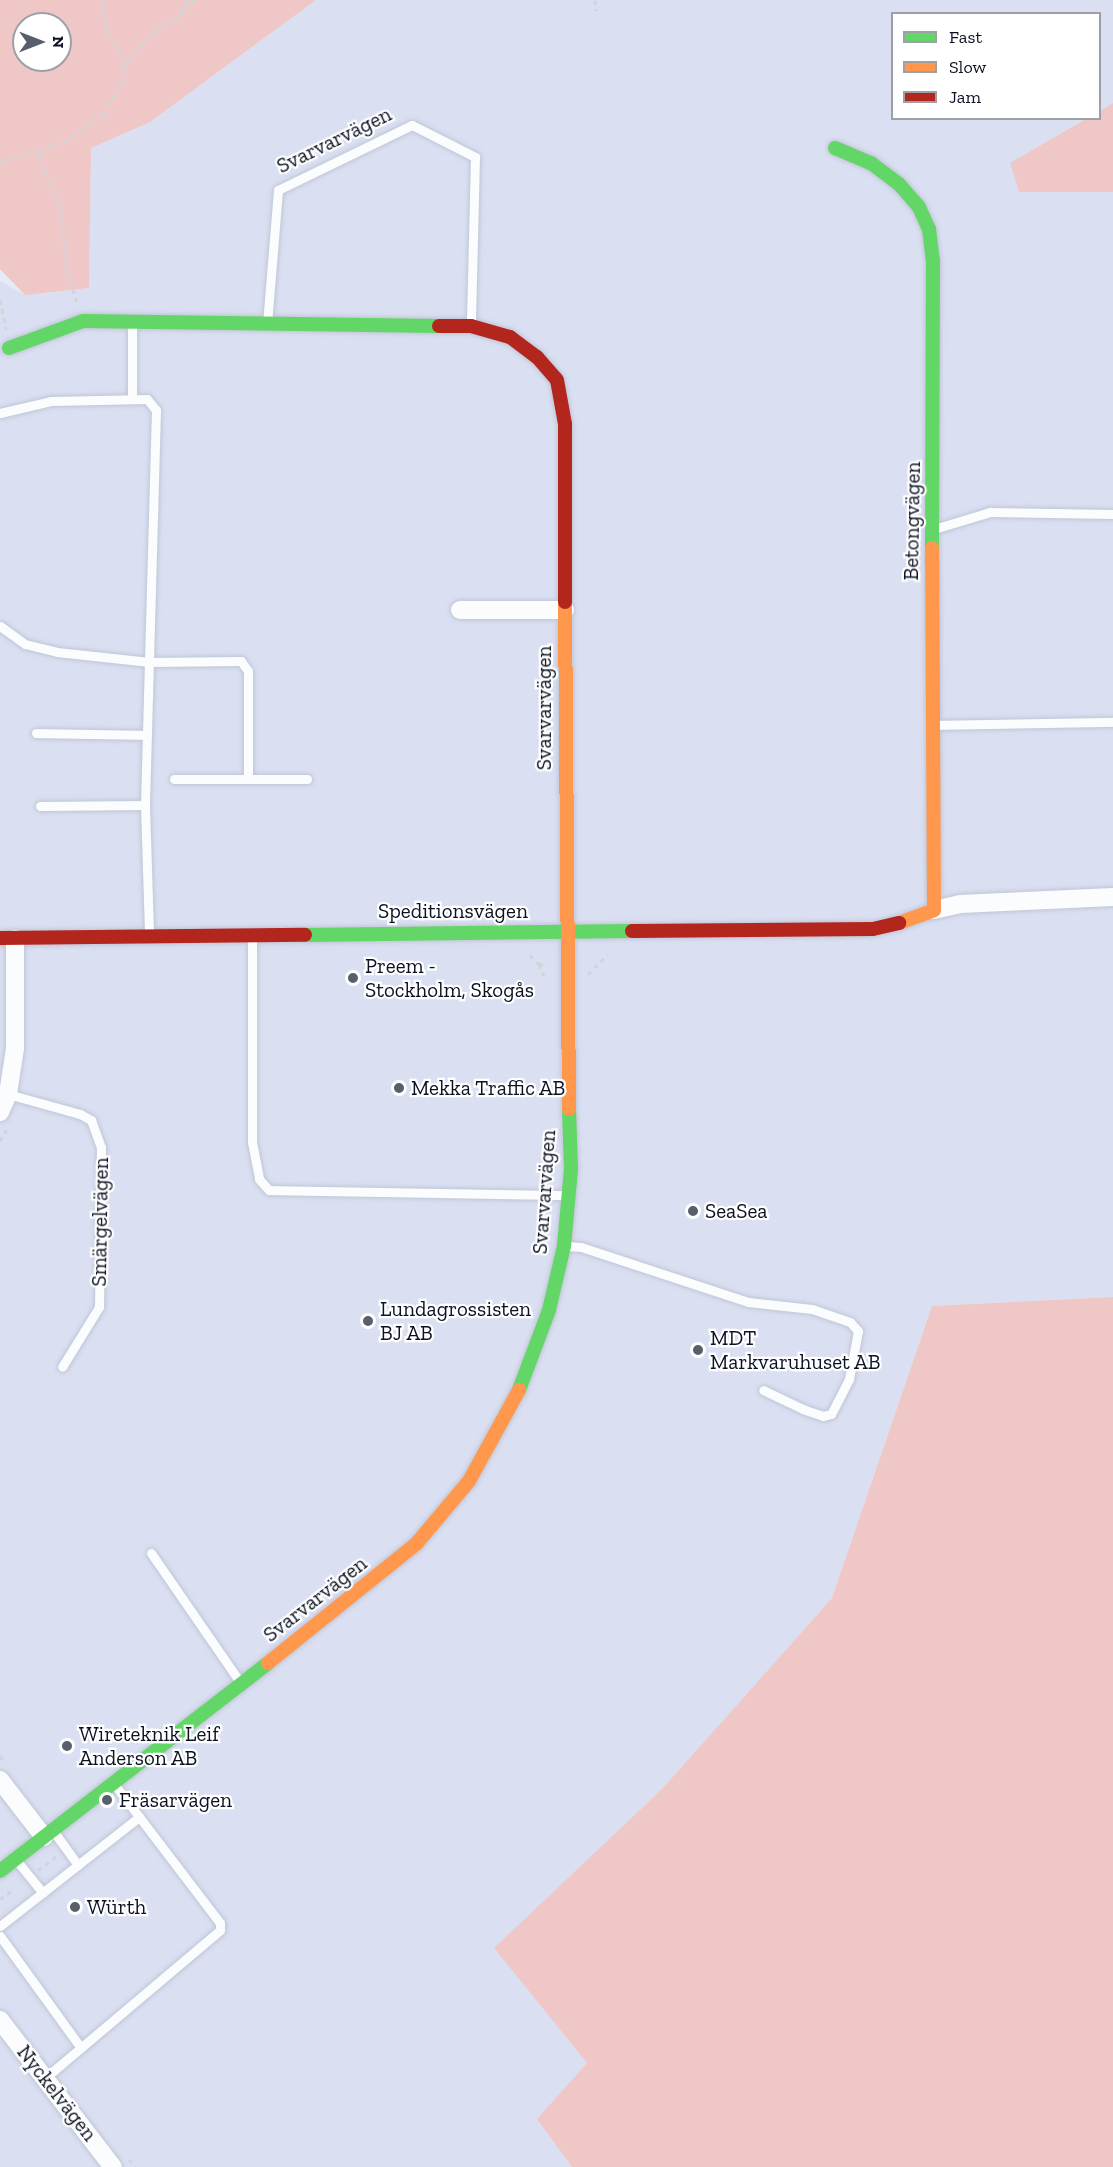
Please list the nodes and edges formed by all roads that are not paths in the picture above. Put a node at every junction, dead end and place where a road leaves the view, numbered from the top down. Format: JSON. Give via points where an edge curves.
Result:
{"nodes":[{"id":1,"x":835,"y":148,"type":"dead end"},
{"id":2,"x":132,"y":322,"type":"junction"},
{"id":3,"x":267,"y":326,"type":"junction"},
{"id":4,"x":471,"y":326,"type":"junction"},
{"id":5,"x":9,"y":348,"type":"road end"},
{"id":6,"x":132,"y":399,"type":"junction"},
{"id":7,"x":0,"y":413,"type":"edge"},
{"id":8,"x":1113,"y":514,"type":"edge"},
{"id":9,"x":934,"y":529,"type":"junction"},
{"id":10,"x":460,"y":610,"type":"dead end"},
{"id":11,"x":565,"y":610,"type":"junction"},
{"id":12,"x":0,"y":626,"type":"edge"},
{"id":13,"x":149,"y":662,"type":"junction"},
{"id":14,"x":1113,"y":722,"type":"edge"},
{"id":15,"x":931,"y":725,"type":"junction"},
{"id":16,"x":36,"y":733,"type":"dead end"},
{"id":17,"x":147,"y":735,"type":"junction"},
{"id":18,"x":174,"y":779,"type":"dead end"},
{"id":19,"x":248,"y":779,"type":"junction"},
{"id":20,"x":306,"y":779,"type":"dead end"},
{"id":21,"x":145,"y":805,"type":"junction"},
{"id":22,"x":40,"y":806,"type":"dead end"},
{"id":23,"x":1113,"y":897,"type":"edge"},
{"id":24,"x":934,"y":910,"type":"junction"},
{"id":25,"x":565,"y":932,"type":"junction"},
{"id":26,"x":252,"y":934,"type":"junction"},
{"id":27,"x":149,"y":935,"type":"junction"},
{"id":28,"x":7,"y":939,"type":"edge"},
{"id":29,"x":8,"y":1094,"type":"junction"},
{"id":30,"x":5,"y":1119,"type":"edge"},
{"id":31,"x":568,"y":1195,"type":"junction"},
{"id":32,"x":564,"y":1246,"type":"junction"},
{"id":33,"x":62,"y":1367,"type":"dead end"},
{"id":34,"x":763,"y":1390,"type":"dead end"},
{"id":35,"x":151,"y":1554,"type":"dead end"},
{"id":36,"x":241,"y":1683,"type":"junction"},
{"id":37,"x":4,"y":1773,"type":"edge"},
{"id":38,"x":113,"y":1783,"type":"junction"},
{"id":39,"x":139,"y":1817,"type":"junction"},
{"id":40,"x":48,"y":1834,"type":"junction"},
{"id":41,"x":16,"y":1859,"type":"junction"},
{"id":42,"x":78,"y":1865,"type":"junction"},
{"id":43,"x":0,"y":1871,"type":"edge"},
{"id":44,"x":43,"y":1893,"type":"junction"},
{"id":45,"x":0,"y":1926,"type":"edge"},
{"id":46,"x":0,"y":1936,"type":"edge"},
{"id":47,"x":0,"y":2020,"type":"edge"},
{"id":48,"x":81,"y":2048,"type":"junction"},
{"id":49,"x":45,"y":2078,"type":"junction"},
{"id":50,"x":113,"y":2167,"type":"edge"}],
"edges":[{"from":1,"to":9,"type":"street","name":"Betongvägen","via":[[871,163],[899,184],[919,207],[929,229],[933,261]]},
{"from":2,"to":3,"type":"street","name":"Svarvarvägen"},
{"from":2,"to":5,"type":"street","name":"Svarvarvägen","via":[[83,321]]},
{"from":2,"to":6,"type":"lane"},
{"from":3,"to":4,"type":"street","name":"Svarvarvägen"},
{"from":3,"to":4,"type":"lane","name":"Svarvarvägen","via":[[278,190],[412,125],[475,157]]},
{"from":4,"to":11,"type":"street","name":"Svarvarvägen","via":[[510,337],[537,357],[557,380],[565,424]]},
{"from":6,"to":7,"type":"lane","via":[[51,401]]},
{"from":6,"to":13,"type":"lane","via":[[147,399],[156,410]]},
{"from":8,"to":9,"type":"lane","via":[[990,512]]},
{"from":9,"to":15,"type":"street","name":"Betongvägen"},
{"from":10,"to":11,"type":"street"},
{"from":11,"to":25,"type":"street","name":"Svarvarvägen"},
{"from":12,"to":13,"type":"lane","via":[[25,644],[57,652]]},
{"from":13,"to":17,"type":"lane"},
{"from":13,"to":19,"type":"lane","via":[[245,664]]},
{"from":14,"to":15,"type":"lane"},
{"from":15,"to":24,"type":"street","name":"Betongvägen"},
{"from":16,"to":17,"type":"lane"},
{"from":17,"to":21,"type":"lane"},
{"from":18,"to":19,"type":"lane"},
{"from":19,"to":20,"type":"lane"},
{"from":21,"to":22,"type":"lane"},
{"from":21,"to":27,"type":"lane"},
{"from":23,"to":24,"type":"street","via":[[960,904]]},
{"from":24,"to":25,"type":"street","name":"Speditionsvägen","via":[[873,929]]},
{"from":25,"to":26,"type":"street","name":"Speditionsvägen"},
{"from":25,"to":31,"type":"street","name":"Svarvarvägen"},
{"from":26,"to":27,"type":"street","name":"Speditionsvägen"},
{"from":26,"to":31,"type":"lane","via":[[252,1142],[259,1179],[269,1190]]},
{"from":27,"to":28,"type":"street","name":"Speditionsvägen"},
{"from":28,"to":29,"type":"street","via":[[15,1048]]},
{"from":29,"to":30,"type":"street"},
{"from":29,"to":33,"type":"lane","name":"Smärgelvägen","via":[[91,1120],[101,1147],[99,1306]]},
{"from":31,"to":32,"type":"street","name":"Svarvarvägen"},
{"from":32,"to":34,"type":"lane","via":[[581,1247],[748,1302],[812,1309],[850,1322],[858,1331],[849,1379],[831,1414],[823,1416],[803,1409]]},
{"from":32,"to":36,"type":"street","name":"Svarvarvägen","via":[[529,1368],[503,1424],[469,1481],[417,1544]]},
{"from":35,"to":36,"type":"lane"},
{"from":36,"to":38,"type":"street","name":"Svarvarvägen"},
{"from":37,"to":40,"type":"street"},
{"from":38,"to":39,"type":"lane"},
{"from":38,"to":40,"type":"street","name":"Svarvarvägen"},
{"from":39,"to":42,"type":"lane"},
{"from":39,"to":48,"type":"lane","via":[[220,1923],[220,1930]]},
{"from":40,"to":41,"type":"street","name":"Svarvarvägen"},
{"from":40,"to":42,"type":"lane"},
{"from":41,"to":43,"type":"street","name":"Svarvarvägen"},
{"from":41,"to":44,"type":"lane"},
{"from":42,"to":44,"type":"lane"},
{"from":44,"to":45,"type":"lane"},
{"from":46,"to":48,"type":"lane"},
{"from":47,"to":49,"type":"street","name":"Nyckelvägen"},
{"from":48,"to":49,"type":"lane"},
{"from":49,"to":50,"type":"street","name":"Nyckelvägen"}]}
